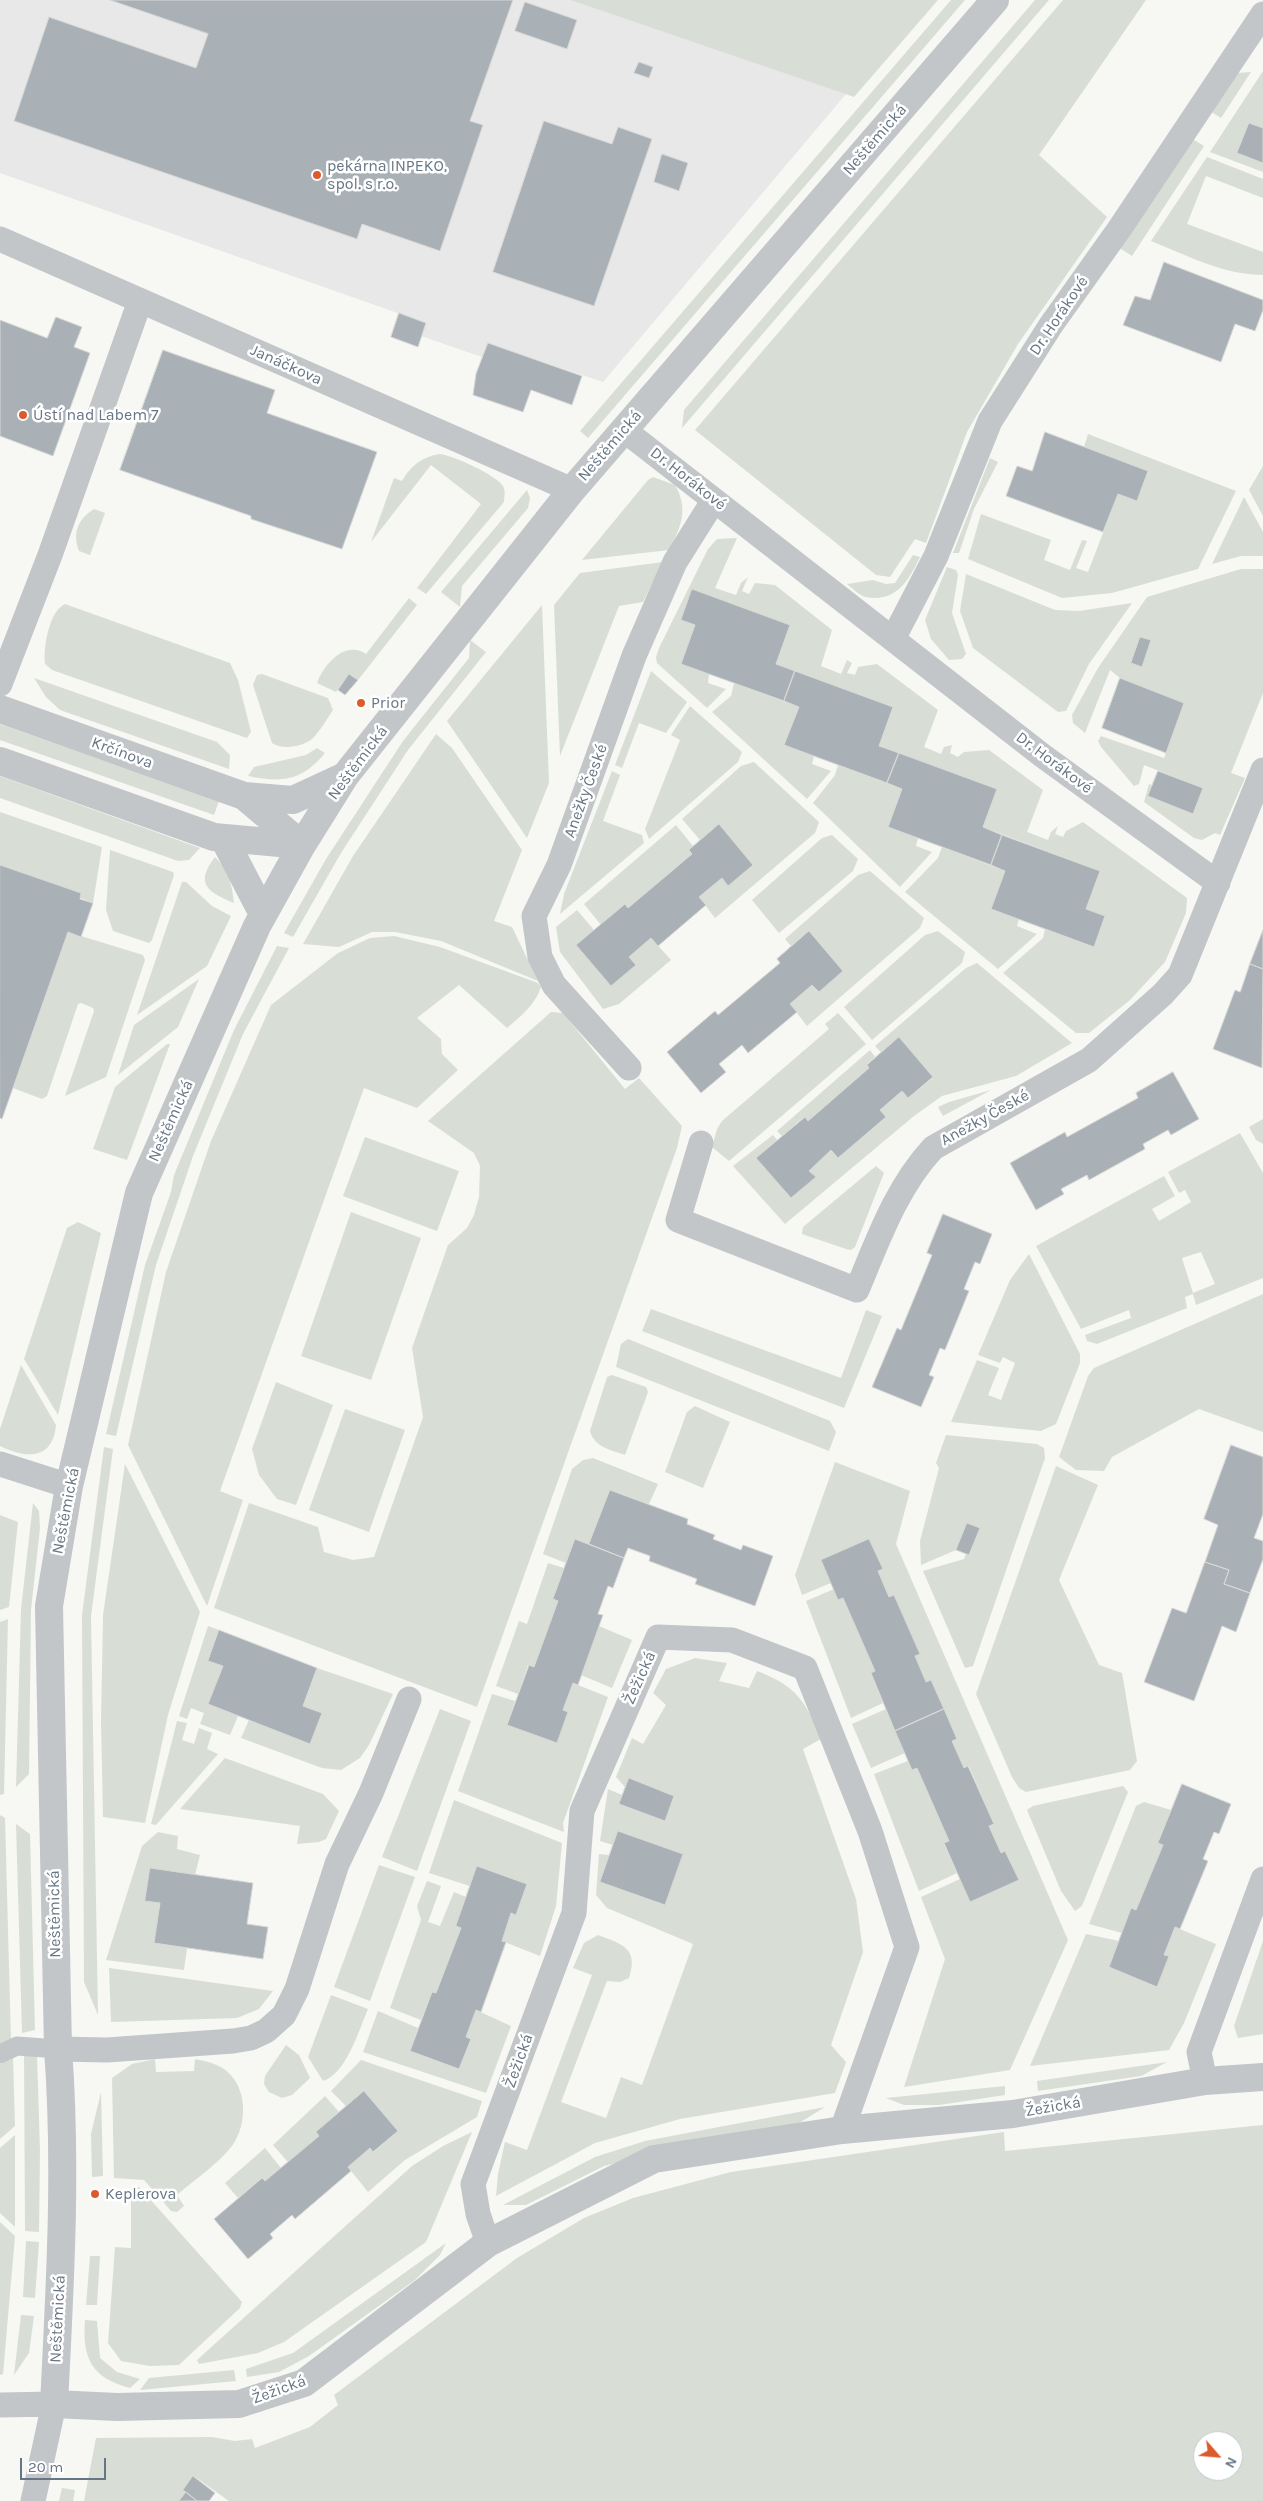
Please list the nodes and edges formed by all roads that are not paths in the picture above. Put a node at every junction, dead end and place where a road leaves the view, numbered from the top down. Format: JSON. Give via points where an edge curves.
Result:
{"nodes":[{"id":1,"x":995,"y":0,"type":"edge"},
{"id":2,"x":1263,"y":14,"type":"edge"},
{"id":3,"x":0,"y":239,"type":"edge"},
{"id":4,"x":140,"y":301,"type":"junction"},
{"id":5,"x":624,"y":430,"type":"junction"},
{"id":6,"x":572,"y":490,"type":"junction"},
{"id":7,"x":714,"y":500,"type":"junction"},
{"id":8,"x":893,"y":639,"type":"junction"},
{"id":9,"x":0,"y":684,"type":"edge"},
{"id":10,"x":0,"y":709,"type":"edge"},
{"id":11,"x":0,"y":761,"type":"edge"},
{"id":12,"x":1263,"y":770,"type":"edge"},
{"id":13,"x":346,"y":776,"type":"junction"},
{"id":14,"x":244,"y":796,"type":"junction"},
{"id":15,"x":224,"y":839,"type":"junction"},
{"id":16,"x":302,"y":846,"type":"junction"},
{"id":17,"x":1218,"y":883,"type":"junction"},
{"id":18,"x":263,"y":914,"type":"junction"},
{"id":19,"x":630,"y":1068,"type":"dead end"},
{"id":20,"x":701,"y":1143,"type":"dead end"},
{"id":21,"x":0,"y":1464,"type":"edge"},
{"id":22,"x":69,"y":1486,"type":"junction"},
{"id":23,"x":409,"y":1699,"type":"dead end"},
{"id":24,"x":1263,"y":1878,"type":"edge"},
{"id":25,"x":58,"y":2049,"type":"junction"},
{"id":26,"x":0,"y":2054,"type":"edge"},
{"id":27,"x":1263,"y":2078,"type":"edge"},
{"id":28,"x":1205,"y":2081,"type":"junction"},
{"id":29,"x":842,"y":2130,"type":"junction"},
{"id":30,"x":488,"y":2243,"type":"junction"},
{"id":31,"x":54,"y":2404,"type":"junction"},
{"id":32,"x":0,"y":2405,"type":"edge"},
{"id":33,"x":33,"y":2501,"type":"edge"}],
"edges":[{"from":1,"to":5,"type":"street","name":"Neštěmická"},
{"from":2,"to":8,"type":"street","name":"Dr. Horákové","via":[[1051,325],[990,421],[936,556]]},
{"from":3,"to":4,"type":"street","name":"Janáčkova"},
{"from":4,"to":6,"type":"street","name":"Janáčkova"},
{"from":4,"to":9,"type":"street"},
{"from":5,"to":6,"type":"street","name":"Neštěmická"},
{"from":5,"to":7,"type":"street","name":"Dr. Horákové"},
{"from":6,"to":13,"type":"street","name":"Neštěmická"},
{"from":7,"to":8,"type":"street","name":"Dr. Horákové"},
{"from":7,"to":19,"type":"street","name":"Anežky České","via":[[675,562],[634,656],[558,865],[534,916],[540,957],[554,985]]},
{"from":8,"to":17,"type":"street","name":"Dr. Horákové","via":[[1043,756]]},
{"from":10,"to":14,"type":"street","name":"Krčínova"},
{"from":11,"to":15,"type":"street"},
{"from":12,"to":17,"type":"street","name":"Anežky České"},
{"from":13,"to":14,"type":"street","name":"Krčínova","via":[[292,800]]},
{"from":13,"to":16,"type":"street","name":"Neštěmická"},
{"from":14,"to":16,"type":"street","name":"Krčínova"},
{"from":15,"to":16,"type":"street"},
{"from":15,"to":18,"type":"street"},
{"from":16,"to":18,"type":"street","name":"Neštěmická"},
{"from":17,"to":20,"type":"street","name":"Anežky České","via":[[1180,975],[1164,994],[1089,1060],[948,1138],[915,1167],[900,1191],[857,1290],[678,1220]]},
{"from":18,"to":22,"type":"street","name":"Neštěmická","via":[[139,1193]]},
{"from":21,"to":22,"type":"street"},
{"from":22,"to":25,"type":"street","name":"Neštěmická","via":[[49,1606]]},
{"from":23,"to":25,"type":"street","via":[[371,1794],[337,1864],[297,1988],[284,2015],[251,2038],[233,2041],[107,2050]]},
{"from":24,"to":28,"type":"street","via":[[1200,2052]]},
{"from":25,"to":26,"type":"street","via":[[18,2046]]},
{"from":25,"to":31,"type":"street","name":"Neštěmická","via":[[62,2100],[62,2240]]},
{"from":27,"to":28,"type":"street","name":"Žežická"},
{"from":28,"to":29,"type":"street","name":"Žežická","via":[[1013,2114]]},
{"from":29,"to":30,"type":"street","name":"Žežická","via":[[654,2159]]},
{"from":29,"to":30,"type":"street","name":"Žežická","via":[[907,1947],[870,1831],[805,1668],[732,1640],[658,1637],[582,1811],[574,1913],[473,2184],[478,2214]]},
{"from":30,"to":31,"type":"street","name":"Žežická","via":[[304,2383],[239,2404],[117,2407]]},
{"from":31,"to":32,"type":"street"},
{"from":31,"to":33,"type":"street","name":"Neštěmická"}]}
